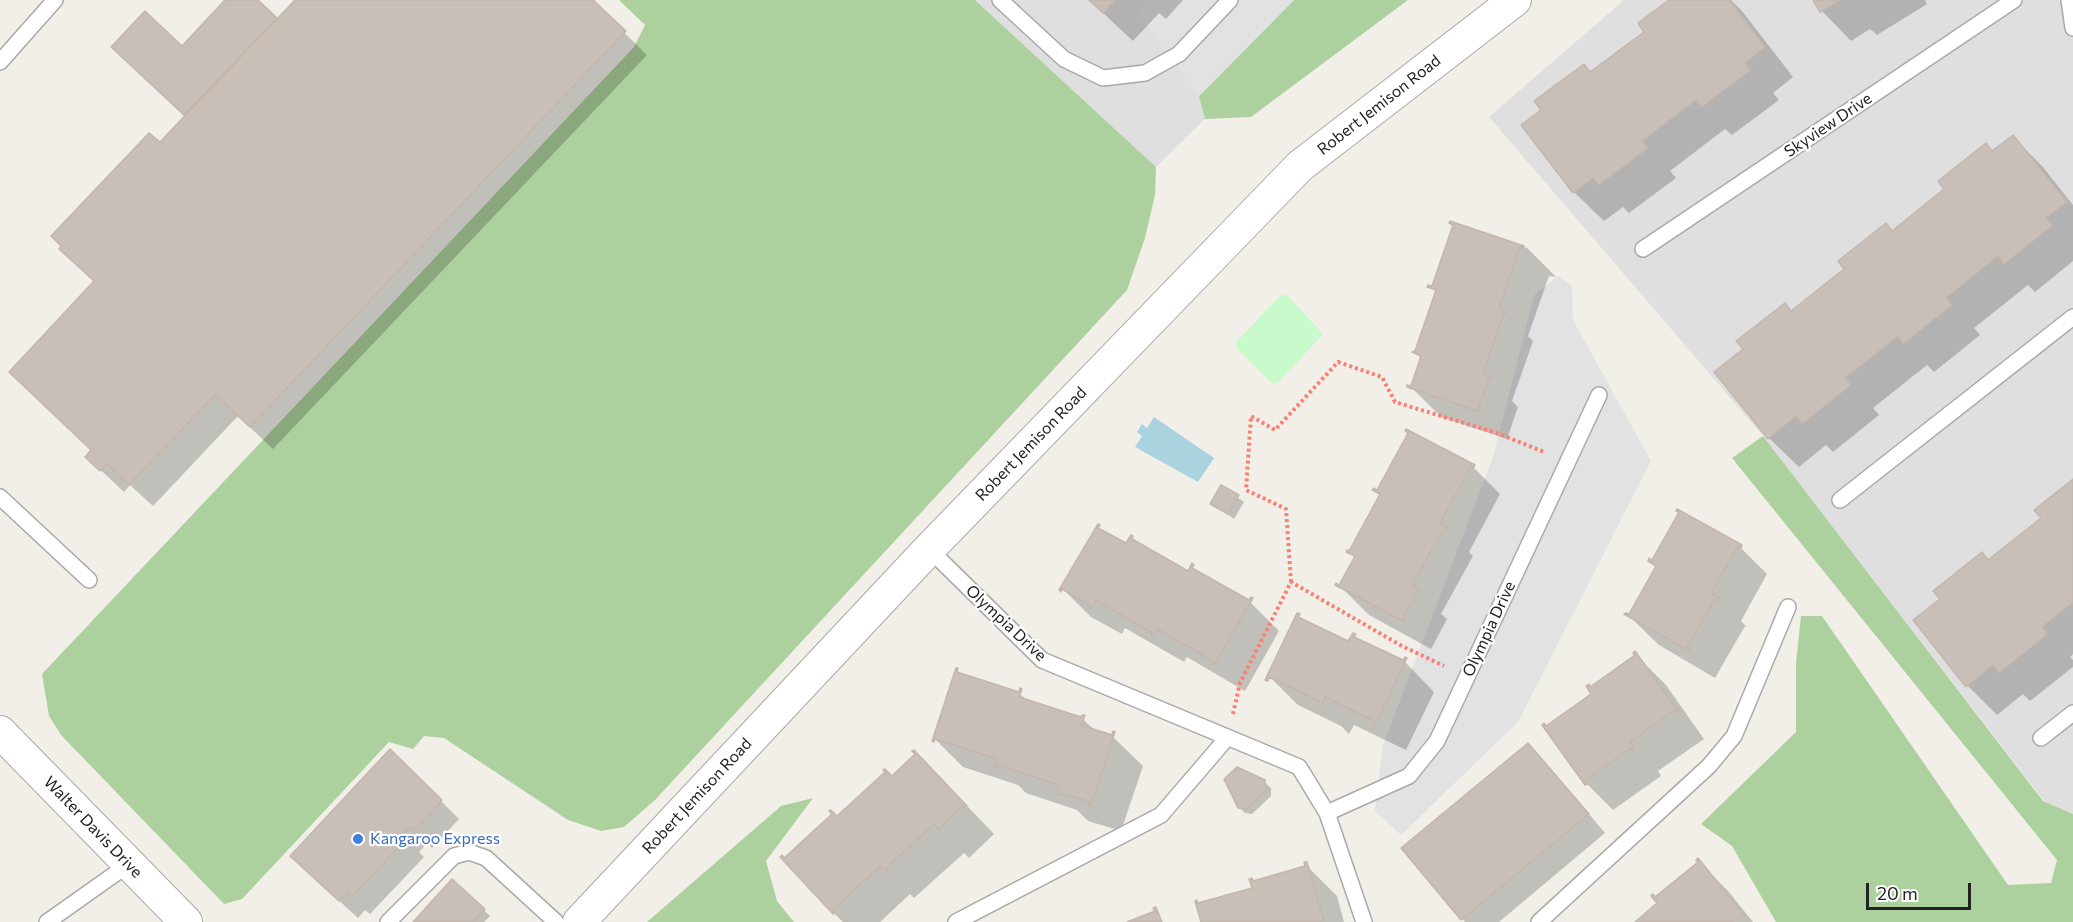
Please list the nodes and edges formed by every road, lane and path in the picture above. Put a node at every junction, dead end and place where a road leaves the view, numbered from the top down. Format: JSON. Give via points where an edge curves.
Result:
{"nodes":[{"id":1,"x":56,"y":0,"type":"edge"},
{"id":2,"x":1000,"y":0,"type":"edge"},
{"id":3,"x":1230,"y":0,"type":"edge"},
{"id":4,"x":1515,"y":0,"type":"edge"},
{"id":5,"x":2014,"y":0,"type":"edge"},
{"id":6,"x":2069,"y":0,"type":"edge"},
{"id":7,"x":2073,"y":28,"type":"edge"},
{"id":8,"x":0,"y":62,"type":"edge"},
{"id":9,"x":1643,"y":249,"type":"dead end"},
{"id":10,"x":2073,"y":317,"type":"edge"},
{"id":11,"x":1599,"y":395,"type":"dead end"},
{"id":12,"x":1568,"y":461,"type":"junction"},
{"id":13,"x":0,"y":497,"type":"edge"},
{"id":14,"x":1840,"y":500,"type":"dead end"},
{"id":15,"x":929,"y":549,"type":"junction"},
{"id":16,"x":89,"y":580,"type":"dead end"},
{"id":17,"x":1291,"y":582,"type":"junction"},
{"id":18,"x":1788,"y":607,"type":"dead end"},
{"id":19,"x":1467,"y":677,"type":"junction"},
{"id":20,"x":2073,"y":713,"type":"edge"},
{"id":21,"x":0,"y":732,"type":"edge"},
{"id":22,"x":1227,"y":738,"type":"junction"},
{"id":23,"x":2041,"y":738,"type":"dead end"},
{"id":24,"x":1327,"y":813,"type":"junction"},
{"id":25,"x":129,"y":864,"type":"junction"},
{"id":26,"x":47,"y":922,"type":"edge"},
{"id":27,"x":186,"y":922,"type":"edge"},
{"id":28,"x":388,"y":922,"type":"edge"},
{"id":29,"x":556,"y":922,"type":"edge"},
{"id":30,"x":579,"y":922,"type":"edge"},
{"id":31,"x":956,"y":922,"type":"edge"},
{"id":32,"x":1364,"y":922,"type":"edge"},
{"id":33,"x":1539,"y":922,"type":"edge"}],
"edges":[{"from":1,"to":8,"type":"lane"},
{"from":2,"to":3,"type":"lane","via":[[1064,59],[1103,78],[1145,73],[1179,54]]},
{"from":4,"to":15,"type":"street","name":"Robert Jemison Road","via":[[1300,166]]},
{"from":5,"to":9,"type":"lane","name":"Skyview Drive"},
{"from":6,"to":7,"type":"lane"},
{"from":10,"to":14,"type":"lane"},
{"from":11,"to":12,"type":"lane","name":"Olympia Drive"},
{"from":12,"to":17,"type":"path","via":[[1497,433],[1395,402],[1382,377],[1338,362],[1275,430],[1251,416],[1246,490],[1286,509]]},
{"from":12,"to":19,"type":"lane","name":"Olympia Drive"},
{"from":13,"to":16,"type":"lane"},
{"from":15,"to":22,"type":"lane","name":"Olympia Drive","via":[[1042,660]]},
{"from":15,"to":30,"type":"street","name":"Robert Jemison Road"},
{"from":17,"to":19,"type":"path","via":[[1400,645]]},
{"from":17,"to":22,"type":"path","via":[[1240,683]]},
{"from":18,"to":33,"type":"lane","via":[[1734,736],[1709,766]]},
{"from":19,"to":24,"type":"lane","name":"Olympia Drive","via":[[1437,741],[1409,776]]},
{"from":20,"to":23,"type":"lane"},
{"from":21,"to":25,"type":"street","name":"Walter Davis Drive"},
{"from":22,"to":24,"type":"lane","name":"Olympia Drive","via":[[1299,767]]},
{"from":22,"to":31,"type":"lane","via":[[1161,815]]},
{"from":24,"to":32,"type":"lane","name":"Olympia Drive"},
{"from":25,"to":26,"type":"lane"},
{"from":25,"to":27,"type":"street","name":"Walter Davis Drive"},
{"from":28,"to":29,"type":"lane","via":[[454,856],[469,852],[486,858]]}]}
